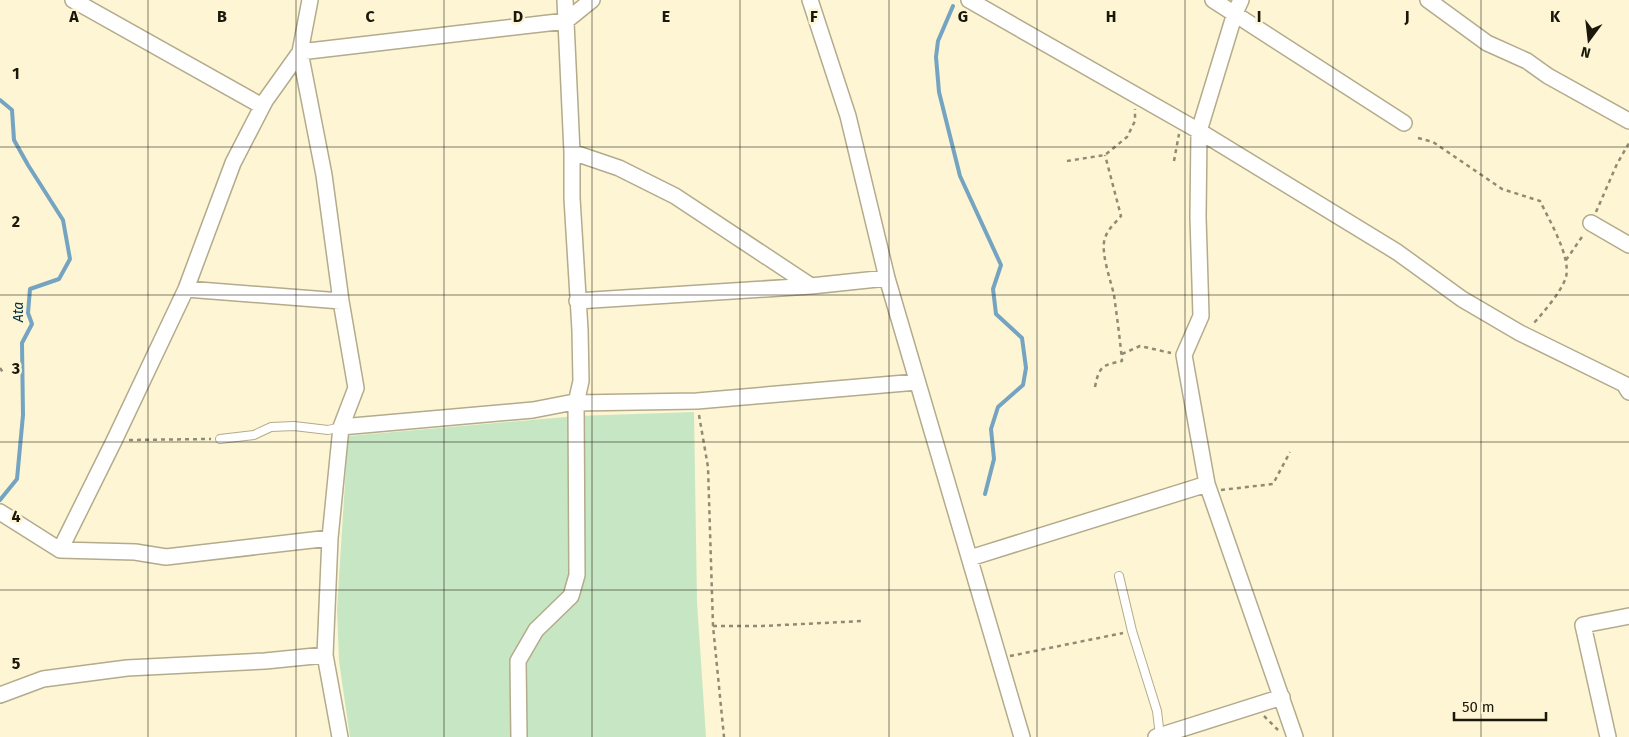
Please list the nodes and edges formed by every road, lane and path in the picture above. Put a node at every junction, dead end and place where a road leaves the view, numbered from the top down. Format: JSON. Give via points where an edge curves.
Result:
{"nodes":[{"id":1,"x":73,"y":0,"type":"edge"},
{"id":2,"x":310,"y":0,"type":"edge"},
{"id":3,"x":565,"y":0,"type":"edge"},
{"id":4,"x":592,"y":0,"type":"edge"},
{"id":5,"x":810,"y":0,"type":"edge"},
{"id":6,"x":969,"y":0,"type":"edge"},
{"id":7,"x":1213,"y":0,"type":"edge"},
{"id":8,"x":1428,"y":0,"type":"edge"},
{"id":9,"x":1238,"y":7,"type":"edge"},
{"id":10,"x":566,"y":21,"type":"junction"},
{"id":11,"x":300,"y":52,"type":"junction"},
{"id":12,"x":1132,"y":93,"type":"junction"},
{"id":13,"x":262,"y":106,"type":"junction"},
{"id":14,"x":1629,"y":121,"type":"edge"},
{"id":15,"x":1404,"y":124,"type":"dead end"},
{"id":16,"x":1180,"y":130,"type":"dead end"},
{"id":17,"x":1199,"y":132,"type":"junction"},
{"id":18,"x":1418,"y":138,"type":"dead end"},
{"id":19,"x":1629,"y":144,"type":"edge"},
{"id":20,"x":572,"y":152,"type":"junction"},
{"id":21,"x":1105,"y":155,"type":"junction"},
{"id":22,"x":1067,"y":161,"type":"dead end"},
{"id":23,"x":1174,"y":161,"type":"dead end"},
{"id":24,"x":1591,"y":223,"type":"junction"},
{"id":25,"x":1629,"y":245,"type":"edge"},
{"id":26,"x":1566,"y":260,"type":"junction"},
{"id":27,"x":887,"y":278,"type":"junction"},
{"id":28,"x":811,"y":286,"type":"junction"},
{"id":29,"x":186,"y":289,"type":"junction"},
{"id":30,"x":341,"y":301,"type":"junction"},
{"id":31,"x":577,"y":301,"type":"junction"},
{"id":32,"x":1524,"y":335,"type":"junction"},
{"id":33,"x":1122,"y":354,"type":"junction"},
{"id":34,"x":1184,"y":356,"type":"junction"},
{"id":35,"x":0,"y":368,"type":"edge"},
{"id":36,"x":4,"y":374,"type":"dead end"},
{"id":37,"x":917,"y":382,"type":"junction"},
{"id":38,"x":1094,"y":387,"type":"dead end"},
{"id":39,"x":1629,"y":392,"type":"edge"},
{"id":40,"x":697,"y":401,"type":"junction"},
{"id":41,"x":576,"y":403,"type":"junction"},
{"id":42,"x":341,"y":427,"type":"junction"},
{"id":43,"x":220,"y":439,"type":"joint"},
{"id":44,"x":114,"y":441,"type":"junction"},
{"id":45,"x":1290,"y":452,"type":"dead end"},
{"id":46,"x":1209,"y":488,"type":"junction"},
{"id":47,"x":1,"y":513,"type":"edge"},
{"id":48,"x":330,"y":538,"type":"junction"},
{"id":49,"x":60,"y":550,"type":"junction"},
{"id":50,"x":970,"y":558,"type":"junction"},
{"id":51,"x":1119,"y":576,"type":"dead end"},
{"id":52,"x":1629,"y":616,"type":"edge"},
{"id":53,"x":862,"y":621,"type":"dead end"},
{"id":54,"x":713,"y":626,"type":"junction"},
{"id":55,"x":1132,"y":631,"type":"junction"},
{"id":56,"x":326,"y":655,"type":"junction"},
{"id":57,"x":999,"y":658,"type":"junction"},
{"id":58,"x":0,"y":695,"type":"edge"},
{"id":59,"x":1282,"y":697,"type":"junction"},
{"id":60,"x":1251,"y":706,"type":"junction"},
{"id":61,"x":1279,"y":731,"type":"dead end"},
{"id":62,"x":1158,"y":736,"type":"edge"},
{"id":63,"x":340,"y":737,"type":"edge"},
{"id":64,"x":519,"y":737,"type":"edge"},
{"id":65,"x":724,"y":737,"type":"edge"},
{"id":66,"x":1022,"y":737,"type":"edge"},
{"id":67,"x":1295,"y":737,"type":"edge"},
{"id":68,"x":1608,"y":737,"type":"edge"}],
"edges":[{"from":1,"to":13,"type":"street"},
{"from":2,"to":11,"type":"street"},
{"from":3,"to":10,"type":"street"},
{"from":4,"to":10,"type":"street"},
{"from":5,"to":27,"type":"street","via":[[848,116]]},
{"from":6,"to":12,"type":"street"},
{"from":7,"to":9,"type":"street"},
{"from":8,"to":14,"type":"street","via":[[1487,42],[1527,61]]},
{"from":9,"to":15,"type":"street"},
{"from":9,"to":17,"type":"street"},
{"from":10,"to":11,"type":"street"},
{"from":10,"to":20,"type":"street"},
{"from":11,"to":13,"type":"street"},
{"from":11,"to":30,"type":"street","via":[[324,176]]},
{"from":12,"to":17,"type":"street"},
{"from":12,"to":21,"type":"path","via":[[1135,121],[1127,137]]},
{"from":13,"to":29,"type":"street","via":[[233,163]]},
{"from":16,"to":23,"type":"path"},
{"from":17,"to":32,"type":"street","via":[[1397,252],[1462,299]]},
{"from":17,"to":34,"type":"street","via":[[1201,316]]},
{"from":18,"to":26,"type":"path","via":[[1433,142],[1502,190],[1540,201]]},
{"from":19,"to":24,"type":"path"},
{"from":20,"to":28,"type":"street","via":[[619,168],[675,196]]},
{"from":20,"to":31,"type":"street"},
{"from":21,"to":22,"type":"path"},
{"from":21,"to":33,"type":"path","via":[[1121,216],[1104,240]]},
{"from":24,"to":25,"type":"street"},
{"from":24,"to":26,"type":"path"},
{"from":26,"to":32,"type":"path","via":[[1566,277],[1548,307]]},
{"from":27,"to":28,"type":"street"},
{"from":27,"to":37,"type":"street"},
{"from":28,"to":31,"type":"street"},
{"from":29,"to":30,"type":"street"},
{"from":29,"to":44,"type":"street"},
{"from":30,"to":42,"type":"street","via":[[356,388]]},
{"from":31,"to":41,"type":"street","via":[[581,382]]},
{"from":32,"to":39,"type":"street","via":[[1624,384]]},
{"from":33,"to":34,"type":"path","via":[[1140,346]]},
{"from":33,"to":38,"type":"path","via":[[1122,361],[1105,364]]},
{"from":34,"to":46,"type":"street"},
{"from":35,"to":36,"type":"path"},
{"from":37,"to":40,"type":"street"},
{"from":37,"to":50,"type":"street"},
{"from":40,"to":41,"type":"street"},
{"from":40,"to":54,"type":"path","via":[[708,467]]},
{"from":41,"to":42,"type":"street","via":[[533,410]]},
{"from":41,"to":64,"type":"street","via":[[578,575],[571,596],[536,630],[518,661]]},
{"from":42,"to":43,"type":"lane","via":[[328,430],[271,427],[254,435]]},
{"from":42,"to":48,"type":"street"},
{"from":43,"to":44,"type":"path"},
{"from":44,"to":49,"type":"street"},
{"from":45,"to":46,"type":"path","via":[[1273,484]]},
{"from":46,"to":50,"type":"street"},
{"from":46,"to":59,"type":"street"},
{"from":47,"to":49,"type":"street"},
{"from":48,"to":49,"type":"street","via":[[166,557],[135,552]]},
{"from":48,"to":56,"type":"street"},
{"from":50,"to":57,"type":"street"},
{"from":51,"to":55,"type":"lane"},
{"from":52,"to":68,"type":"street","via":[[1583,625]]},
{"from":53,"to":54,"type":"path"},
{"from":54,"to":65,"type":"path"},
{"from":55,"to":57,"type":"path"},
{"from":55,"to":62,"type":"lane","via":[[1157,711]]},
{"from":56,"to":58,"type":"street","via":[[127,668],[43,679]]},
{"from":56,"to":63,"type":"street"},
{"from":57,"to":66,"type":"street"},
{"from":59,"to":60,"type":"street"},
{"from":59,"to":67,"type":"street"},
{"from":60,"to":61,"type":"path"},
{"from":60,"to":62,"type":"street"}]}
